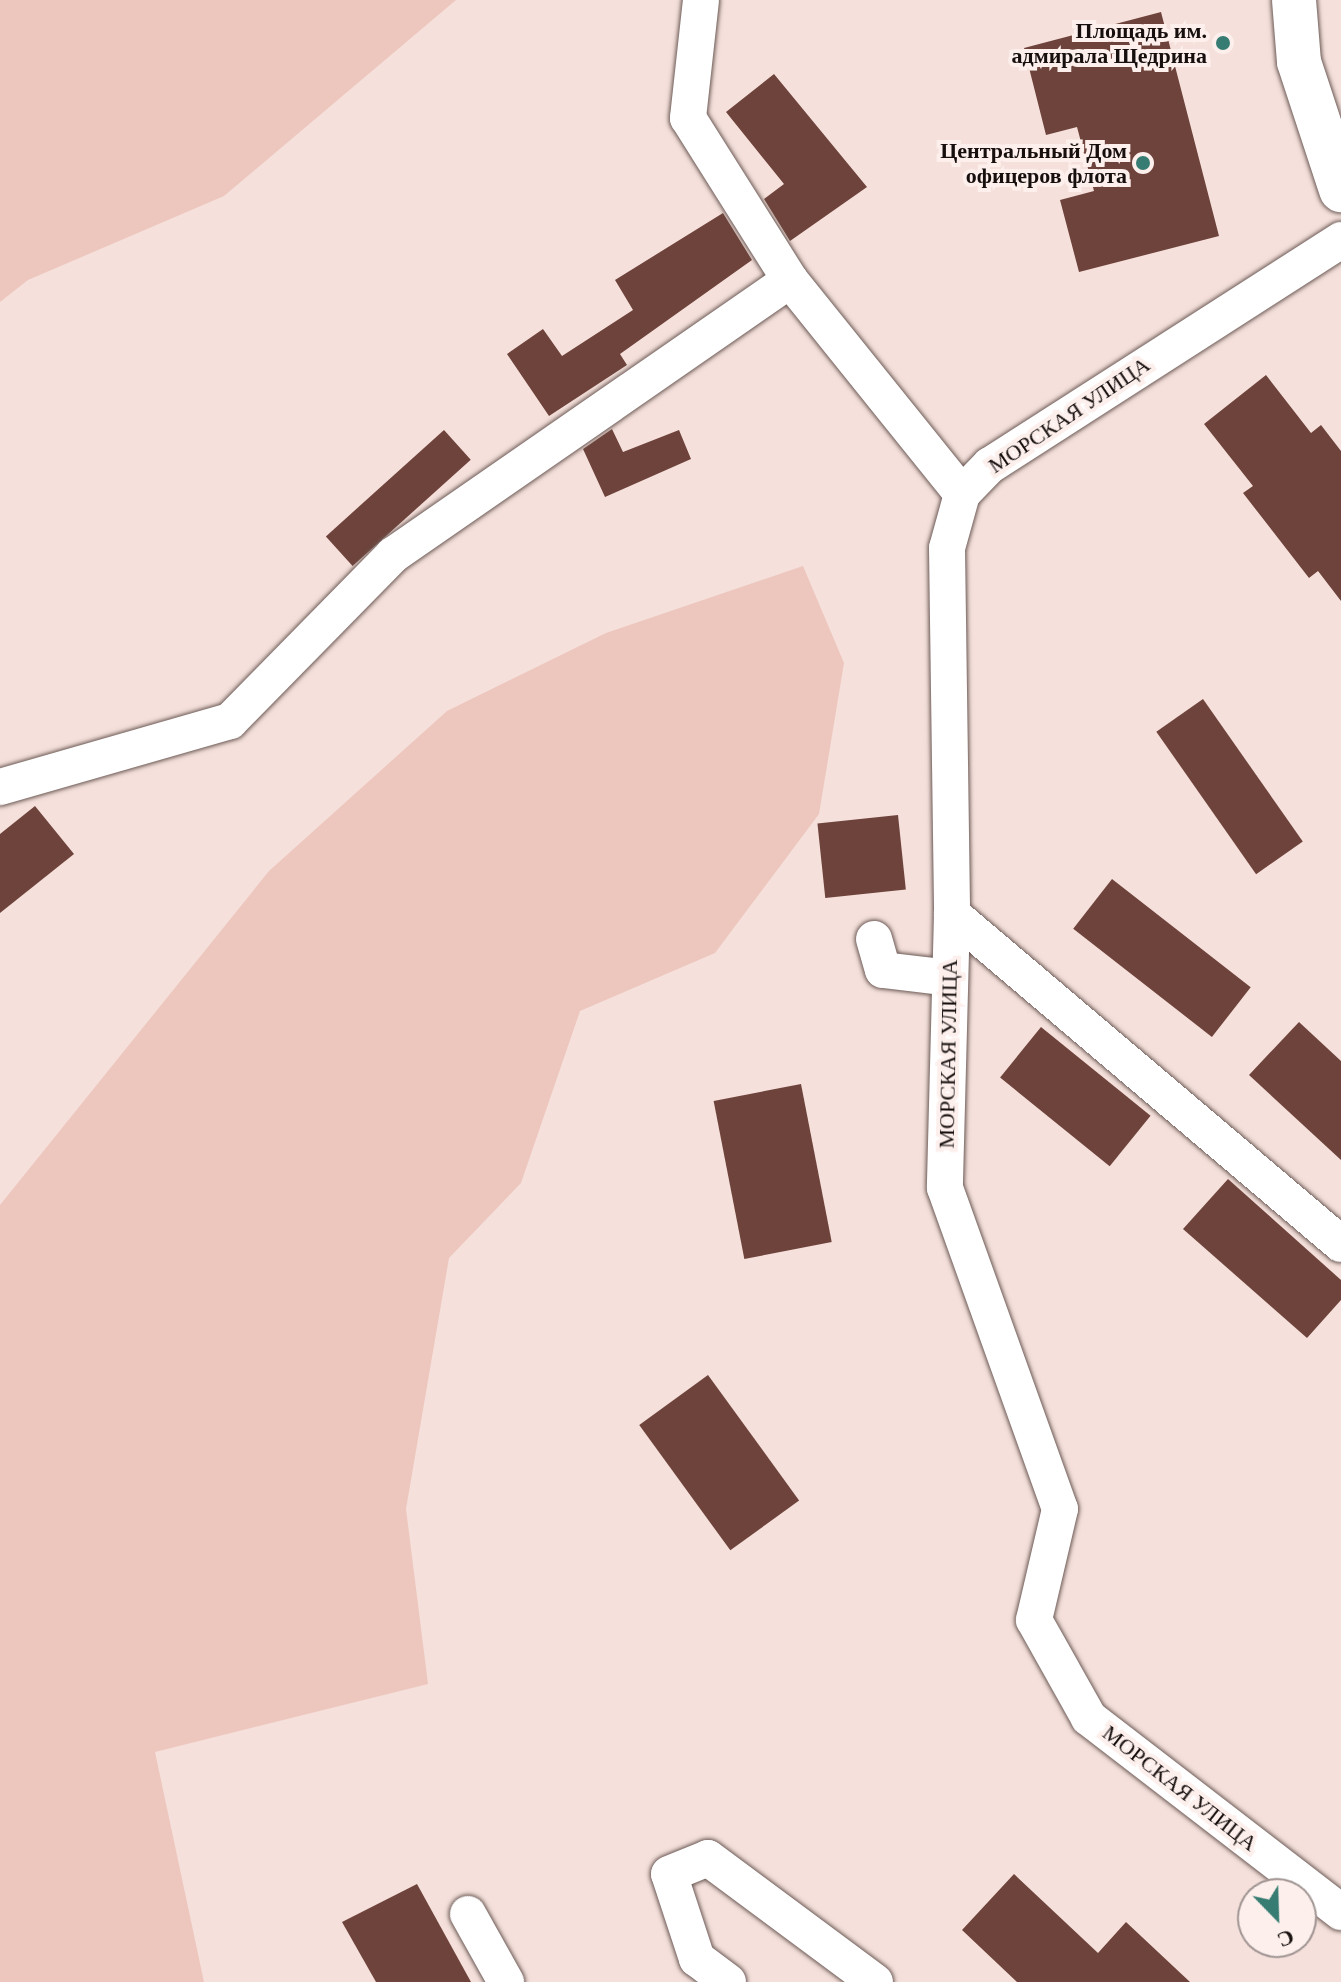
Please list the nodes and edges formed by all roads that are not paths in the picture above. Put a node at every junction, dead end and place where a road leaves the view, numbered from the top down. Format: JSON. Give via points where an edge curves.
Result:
{"nodes":[{"id":1,"x":701,"y":0,"type":"edge"},
{"id":2,"x":1294,"y":0,"type":"edge"},
{"id":3,"x":1341,"y":190,"type":"edge"},
{"id":4,"x":1341,"y":240,"type":"edge"},
{"id":5,"x":790,"y":280,"type":"junction"},
{"id":6,"x":962,"y":494,"type":"junction"},
{"id":7,"x":0,"y":787,"type":"edge"},
{"id":8,"x":952,"y":914,"type":"junction"},
{"id":9,"x":874,"y":939,"type":"dead end"},
{"id":10,"x":950,"y":978,"type":"junction"},
{"id":11,"x":1341,"y":1244,"type":"edge"},
{"id":12,"x":1341,"y":1912,"type":"edge"},
{"id":13,"x":468,"y":1914,"type":"dead end"},
{"id":14,"x":506,"y":1982,"type":"edge"},
{"id":15,"x":728,"y":1982,"type":"edge"},
{"id":16,"x":875,"y":1982,"type":"edge"}],
"edges":[{"from":1,"to":5,"type":"street","via":[[688,118]]},
{"from":2,"to":3,"type":"main road","via":[[1299,62]]},
{"from":4,"to":6,"type":"street","name":"МОРСКАЯ УЛИЦА","via":[[990,465]]},
{"from":5,"to":6,"type":"street"},
{"from":5,"to":7,"type":"street","via":[[393,555],[230,721]]},
{"from":6,"to":8,"type":"street","name":"МОРСКАЯ УЛИЦА","via":[[947,548]]},
{"from":8,"to":10,"type":"street","name":"МОРСКАЯ УЛИЦА"},
{"from":8,"to":11,"type":"street"},
{"from":9,"to":10,"type":"street","via":[[883,970]]},
{"from":10,"to":12,"type":"street","name":"МОРСКАЯ УЛИЦА","via":[[945,1188],[1060,1509],[1034,1620],[1089,1718]]},
{"from":13,"to":14,"type":"street"},
{"from":15,"to":16,"type":"street","via":[[697,1959],[669,1874],[708,1858]]}]}
